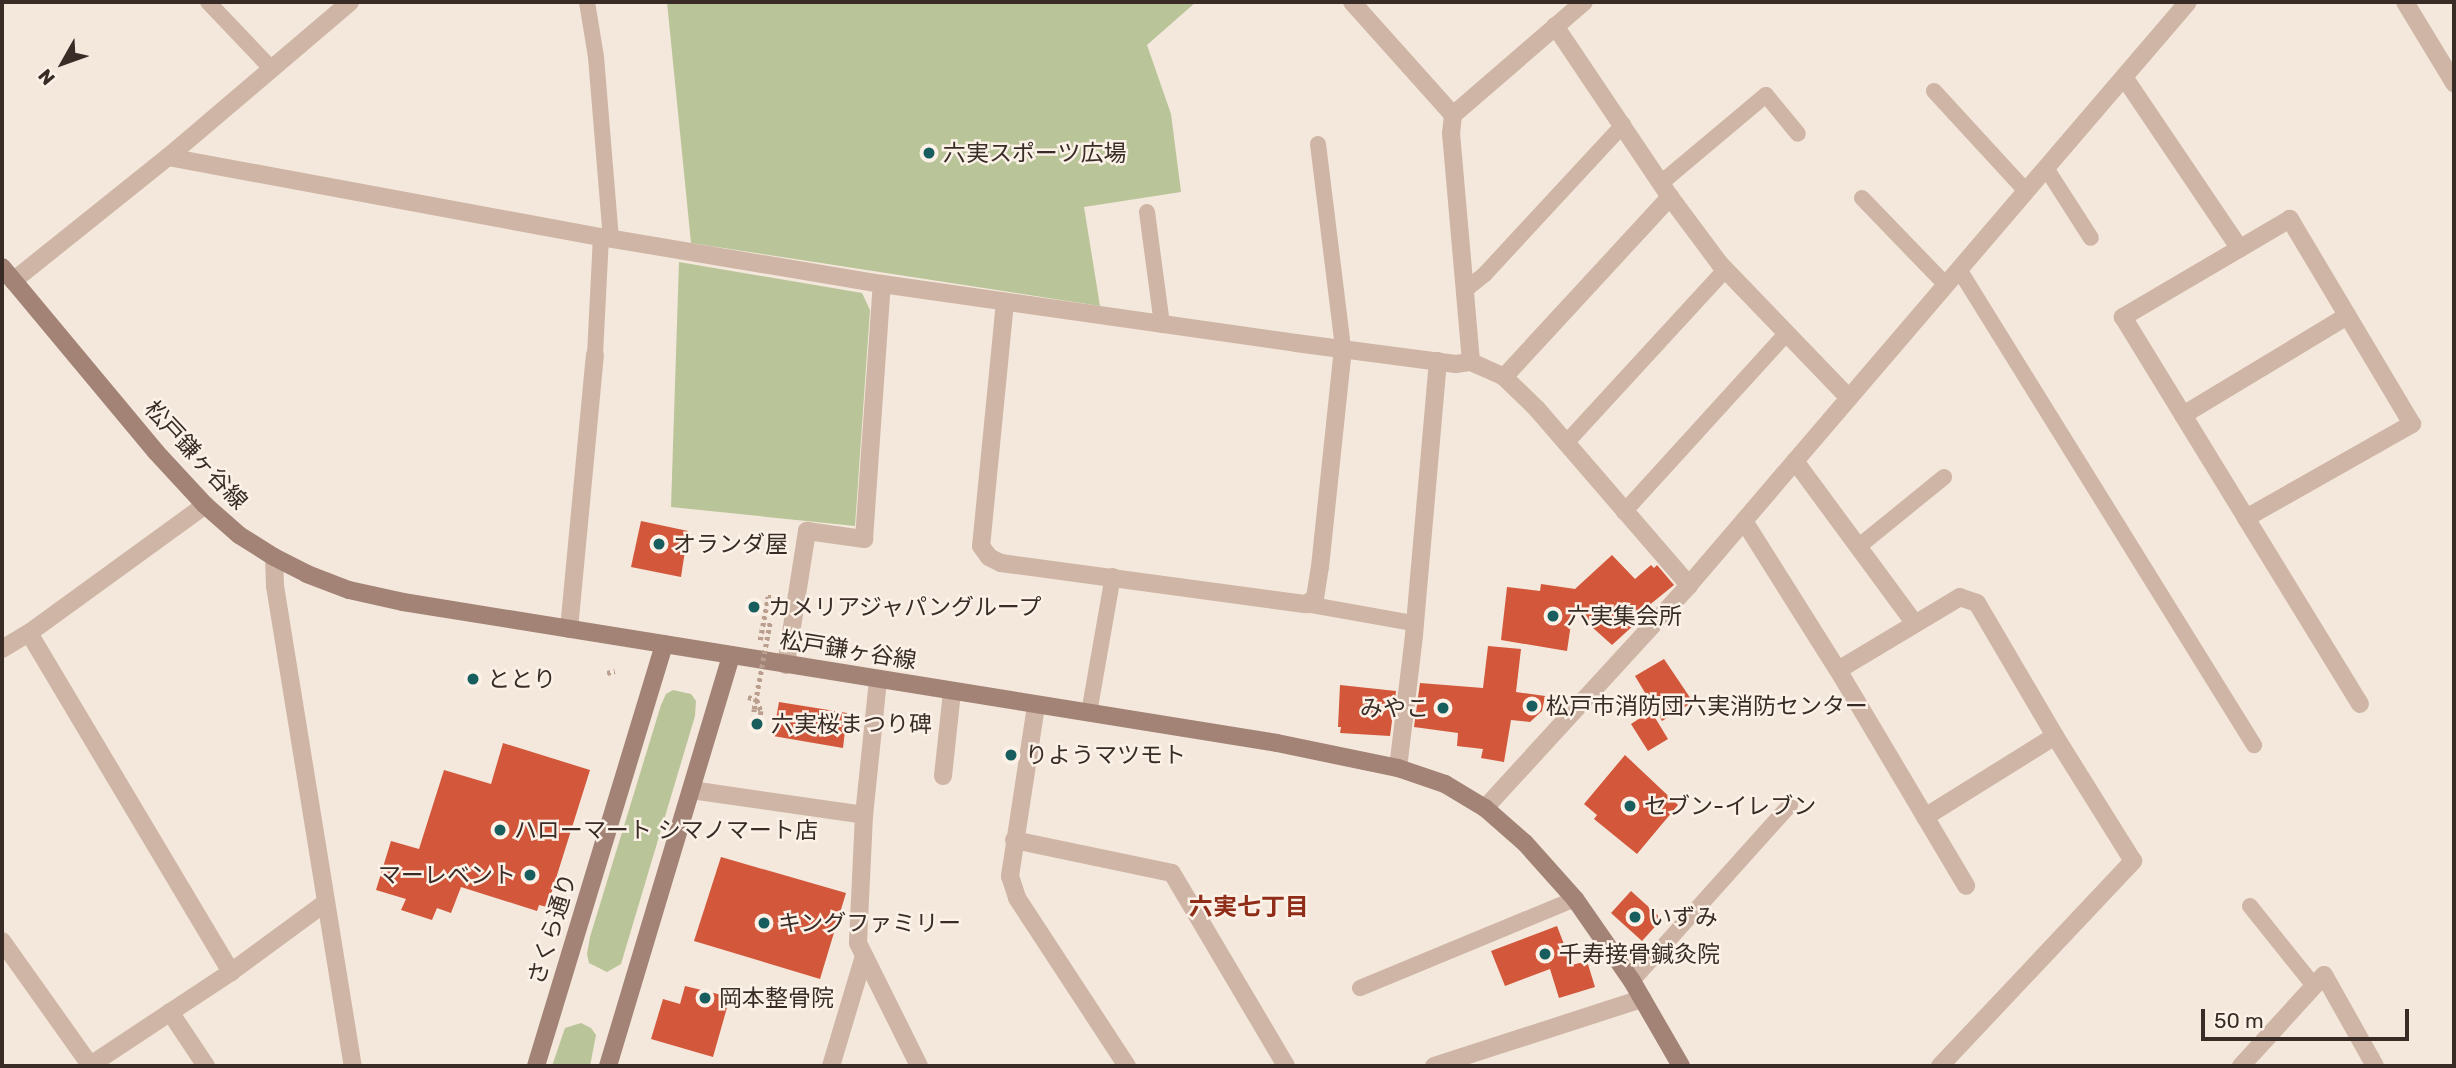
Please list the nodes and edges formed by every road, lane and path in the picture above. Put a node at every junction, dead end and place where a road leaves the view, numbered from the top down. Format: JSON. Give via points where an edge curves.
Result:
{"nodes":[{"id":1,"x":208,"y":2,"type":"edge"},
{"id":2,"x":350,"y":2,"type":"edge"},
{"id":3,"x":587,"y":2,"type":"edge"},
{"id":4,"x":1352,"y":2,"type":"edge"},
{"id":5,"x":1584,"y":2,"type":"edge"},
{"id":6,"x":2188,"y":2,"type":"edge"},
{"id":7,"x":2405,"y":2,"type":"edge"},
{"id":8,"x":1555,"y":26,"type":"junction"},
{"id":9,"x":270,"y":67,"type":"junction"},
{"id":10,"x":2124,"y":76,"type":"junction"},
{"id":11,"x":2454,"y":83,"type":"edge"},
{"id":12,"x":1934,"y":91,"type":"dead end"},
{"id":13,"x":1453,"y":115,"type":"junction"},
{"id":14,"x":1623,"y":125,"type":"junction"},
{"id":15,"x":1798,"y":134,"type":"dead end"},
{"id":16,"x":1318,"y":144,"type":"dead end"},
{"id":17,"x":168,"y":157,"type":"junction"},
{"id":18,"x":2046,"y":168,"type":"junction"},
{"id":19,"x":1666,"y":190,"type":"junction"},
{"id":20,"x":2026,"y":191,"type":"junction"},
{"id":21,"x":1861,"y":198,"type":"dead end"},
{"id":22,"x":1147,"y":212,"type":"dead end"},
{"id":23,"x":606,"y":237,"type":"junction"},
{"id":24,"x":2091,"y":238,"type":"dead end"},
{"id":25,"x":2240,"y":248,"type":"junction"},
{"id":26,"x":1725,"y":270,"type":"junction"},
{"id":27,"x":1960,"y":271,"type":"junction"},
{"id":28,"x":7,"y":274,"type":"edge"},
{"id":29,"x":882,"y":284,"type":"junction"},
{"id":30,"x":1946,"y":285,"type":"junction"},
{"id":31,"x":1464,"y":291,"type":"junction"},
{"id":32,"x":1005,"y":302,"type":"junction"},
{"id":33,"x":2347,"y":316,"type":"junction"},
{"id":34,"x":1162,"y":325,"type":"junction"},
{"id":35,"x":1785,"y":335,"type":"junction"},
{"id":36,"x":1343,"y":349,"type":"junction"},
{"id":37,"x":595,"y":355,"type":"joint"},
{"id":38,"x":1438,"y":361,"type":"junction"},
{"id":39,"x":1471,"y":362,"type":"junction"},
{"id":40,"x":1504,"y":377,"type":"junction"},
{"id":41,"x":1849,"y":398,"type":"junction"},
{"id":42,"x":2183,"y":415,"type":"junction"},
{"id":43,"x":1566,"y":443,"type":"junction"},
{"id":44,"x":1795,"y":461,"type":"junction"},
{"id":45,"x":1944,"y":477,"type":"dead end"},
{"id":46,"x":205,"y":505,"type":"junction"},
{"id":47,"x":1624,"y":512,"type":"junction"},
{"id":48,"x":2246,"y":518,"type":"junction"},
{"id":49,"x":1744,"y":521,"type":"junction"},
{"id":50,"x":1858,"y":547,"type":"junction"},
{"id":51,"x":274,"y":557,"type":"junction"},
{"id":52,"x":1113,"y":576,"type":"junction"},
{"id":53,"x":1689,"y":585,"type":"junction"},
{"id":54,"x":768,"y":597,"type":"dead end"},
{"id":55,"x":1306,"y":604,"type":"junction"},
{"id":56,"x":770,"y":622,"type":"dead end"},
{"id":57,"x":1413,"y":623,"type":"junction"},
{"id":58,"x":1915,"y":624,"type":"junction"},
{"id":59,"x":569,"y":629,"type":"junction"},
{"id":60,"x":29,"y":633,"type":"junction"},
{"id":61,"x":664,"y":644,"type":"junction"},
{"id":62,"x":760,"y":644,"type":"dead end"},
{"id":63,"x":2,"y":649,"type":"edge"},
{"id":64,"x":731,"y":656,"type":"junction"},
{"id":65,"x":786,"y":665,"type":"junction"},
{"id":66,"x":1838,"y":670,"type":"junction"},
{"id":67,"x":615,"y":671,"type":"dead end"},
{"id":68,"x":607,"y":673,"type":"dead end"},
{"id":69,"x":878,"y":680,"type":"junction"},
{"id":70,"x":953,"y":692,"type":"junction"},
{"id":71,"x":748,"y":697,"type":"dead end"},
{"id":72,"x":2360,"y":704,"type":"dead end"},
{"id":73,"x":1036,"y":706,"type":"junction"},
{"id":74,"x":1089,"y":713,"type":"junction"},
{"id":75,"x":2055,"y":737,"type":"junction"},
{"id":76,"x":2254,"y":745,"type":"dead end"},
{"id":77,"x":1398,"y":768,"type":"junction"},
{"id":78,"x":943,"y":776,"type":"dead end"},
{"id":79,"x":691,"y":790,"type":"junction"},
{"id":80,"x":1790,"y":805,"type":"dead end"},
{"id":81,"x":1485,"y":808,"type":"junction"},
{"id":82,"x":864,"y":815,"type":"junction"},
{"id":83,"x":1925,"y":817,"type":"junction"},
{"id":84,"x":1014,"y":840,"type":"junction"},
{"id":85,"x":1966,"y":886,"type":"dead end"},
{"id":86,"x":1575,"y":899,"type":"junction"},
{"id":87,"x":326,"y":903,"type":"junction"},
{"id":88,"x":2250,"y":906,"type":"dead end"},
{"id":89,"x":2,"y":941,"type":"edge"},
{"id":90,"x":864,"y":956,"type":"junction"},
{"id":91,"x":231,"y":972,"type":"junction"},
{"id":92,"x":1632,"y":981,"type":"junction"},
{"id":93,"x":2314,"y":986,"type":"junction"},
{"id":94,"x":1360,"y":988,"type":"dead end"},
{"id":95,"x":1642,"y":999,"type":"junction"},
{"id":96,"x":170,"y":1012,"type":"junction"},
{"id":97,"x":90,"y":1066,"type":"edge"},
{"id":98,"x":206,"y":1066,"type":"edge"},
{"id":99,"x":353,"y":1066,"type":"edge"},
{"id":100,"x":536,"y":1066,"type":"edge"},
{"id":101,"x":608,"y":1066,"type":"edge"},
{"id":102,"x":831,"y":1066,"type":"edge"},
{"id":103,"x":919,"y":1066,"type":"edge"},
{"id":104,"x":1127,"y":1066,"type":"edge"},
{"id":105,"x":1286,"y":1066,"type":"edge"},
{"id":106,"x":1434,"y":1066,"type":"edge"},
{"id":107,"x":1681,"y":1066,"type":"edge"},
{"id":108,"x":1940,"y":1066,"type":"edge"},
{"id":109,"x":2241,"y":1066,"type":"edge"},
{"id":110,"x":2375,"y":1066,"type":"edge"}],
"edges":[{"from":1,"to":9,"type":"lane"},
{"from":2,"to":9,"type":"street"},
{"from":3,"to":23,"type":"lane","via":[[596,57]]},
{"from":4,"to":13,"type":"street"},
{"from":5,"to":8,"type":"street"},
{"from":6,"to":10,"type":"street"},
{"from":7,"to":11,"type":"street"},
{"from":8,"to":13,"type":"street"},
{"from":8,"to":14,"type":"street"},
{"from":9,"to":17,"type":"street"},
{"from":10,"to":18,"type":"street"},
{"from":10,"to":25,"type":"street"},
{"from":12,"to":20,"type":"lane"},
{"from":13,"to":31,"type":"street"},
{"from":14,"to":19,"type":"street"},
{"from":14,"to":31,"type":"lane"},
{"from":15,"to":19,"type":"lane","via":[[1766,95]]},
{"from":16,"to":36,"type":"lane"},
{"from":17,"to":23,"type":"street"},
{"from":17,"to":28,"type":"street"},
{"from":18,"to":20,"type":"street"},
{"from":18,"to":24,"type":"lane"},
{"from":19,"to":26,"type":"street"},
{"from":19,"to":40,"type":"street"},
{"from":20,"to":27,"type":"street"},
{"from":21,"to":30,"type":"lane"},
{"from":22,"to":34,"type":"lane"},
{"from":23,"to":29,"type":"street"},
{"from":23,"to":37,"type":"lane"},
{"from":25,"to":33,"type":"street","via":[[2290,219]]},
{"from":25,"to":42,"type":"street","via":[[2123,317]]},
{"from":26,"to":35,"type":"street"},
{"from":26,"to":43,"type":"lane"},
{"from":27,"to":30,"type":"street"},
{"from":27,"to":76,"type":"lane"},
{"from":28,"to":46,"type":"main road","name":"松戸鎌ヶ谷線"},
{"from":29,"to":32,"type":"street"},
{"from":29,"to":65,"type":"street","via":[[864,539],[807,531]]},
{"from":30,"to":41,"type":"street"},
{"from":31,"to":39,"type":"street"},
{"from":32,"to":34,"type":"street"},
{"from":32,"to":52,"type":"street","via":[[981,546],[1001,563]]},
{"from":33,"to":42,"type":"street"},
{"from":33,"to":48,"type":"street","via":[[2412,424]]},
{"from":34,"to":36,"type":"street"},
{"from":35,"to":41,"type":"street"},
{"from":35,"to":47,"type":"lane"},
{"from":36,"to":38,"type":"street"},
{"from":36,"to":55,"type":"street","via":[[1320,567],[1315,598]]},
{"from":37,"to":59,"type":"street"},
{"from":38,"to":39,"type":"street"},
{"from":38,"to":57,"type":"street"},
{"from":39,"to":40,"type":"street"},
{"from":40,"to":43,"type":"street"},
{"from":41,"to":44,"type":"street"},
{"from":42,"to":48,"type":"street"},
{"from":43,"to":47,"type":"street"},
{"from":44,"to":49,"type":"street"},
{"from":44,"to":50,"type":"street"},
{"from":45,"to":50,"type":"lane"},
{"from":46,"to":51,"type":"main road","name":"松戸鎌ヶ谷線"},
{"from":46,"to":60,"type":"street"},
{"from":47,"to":53,"type":"street"},
{"from":48,"to":72,"type":"street"},
{"from":49,"to":53,"type":"street"},
{"from":49,"to":66,"type":"street"},
{"from":50,"to":58,"type":"street"},
{"from":51,"to":59,"type":"main road","name":"松戸鎌ヶ谷線","via":[[349,590]]},
{"from":51,"to":87,"type":"street"},
{"from":52,"to":55,"type":"street"},
{"from":52,"to":74,"type":"lane"},
{"from":53,"to":81,"type":"street"},
{"from":54,"to":62,"type":"path"},
{"from":55,"to":57,"type":"lane"},
{"from":56,"to":71,"type":"path","bridge":true,"via":[[754,709],[753,726],[760,727],[757,700]]},
{"from":57,"to":77,"type":"street"},
{"from":58,"to":66,"type":"street"},
{"from":58,"to":75,"type":"street","via":[[1960,597],[1977,603]]},
{"from":59,"to":61,"type":"main road","name":"松戸鎌ヶ谷線"},
{"from":60,"to":63,"type":"street"},
{"from":60,"to":91,"type":"street"},
{"from":61,"to":64,"type":"main road","name":"松戸鎌ヶ谷線"},
{"from":61,"to":100,"type":"main road","name":"さくら通り"},
{"from":64,"to":65,"type":"main road","name":"松戸鎌ヶ谷線"},
{"from":64,"to":79,"type":"main road"},
{"from":65,"to":69,"type":"main road","name":"松戸鎌ヶ谷線"},
{"from":66,"to":83,"type":"street"},
{"from":67,"to":68,"type":"path"},
{"from":69,"to":70,"type":"main road","name":"松戸鎌ヶ谷線"},
{"from":69,"to":82,"type":"street"},
{"from":70,"to":73,"type":"main road","name":"松戸鎌ヶ谷線"},
{"from":70,"to":78,"type":"street"},
{"from":73,"to":74,"type":"main road","name":"松戸鎌ヶ谷線"},
{"from":73,"to":84,"type":"street"},
{"from":74,"to":77,"type":"main road","name":"松戸鎌ヶ谷線"},
{"from":75,"to":83,"type":"street"},
{"from":75,"to":108,"type":"street","via":[[2133,861]]},
{"from":77,"to":81,"type":"main road","name":"松戸鎌ヶ谷線","via":[[1445,784]]},
{"from":79,"to":82,"type":"street"},
{"from":79,"to":101,"type":"main road"},
{"from":80,"to":92,"type":"lane"},
{"from":81,"to":86,"type":"main road","name":"松戸鎌ヶ谷線","via":[[1525,843]]},
{"from":82,"to":90,"type":"street","via":[[858,943]]},
{"from":83,"to":85,"type":"street"},
{"from":84,"to":104,"type":"street","via":[[1010,876],[1017,898]]},
{"from":84,"to":105,"type":"street","via":[[1172,873]]},
{"from":86,"to":92,"type":"main road","name":"松戸鎌ヶ谷線"},
{"from":86,"to":94,"type":"lane"},
{"from":87,"to":91,"type":"street"},
{"from":87,"to":99,"type":"street"},
{"from":88,"to":93,"type":"lane"},
{"from":89,"to":97,"type":"street"},
{"from":90,"to":102,"type":"street"},
{"from":90,"to":103,"type":"street"},
{"from":91,"to":96,"type":"street"},
{"from":92,"to":95,"type":"main road","name":"松戸鎌ヶ谷線"},
{"from":93,"to":109,"type":"street"},
{"from":93,"to":110,"type":"street","via":[[2325,975]]},
{"from":95,"to":106,"type":"street"},
{"from":95,"to":107,"type":"main road","name":"松戸鎌ヶ谷線"},
{"from":96,"to":97,"type":"street"},
{"from":96,"to":98,"type":"street"}]}
